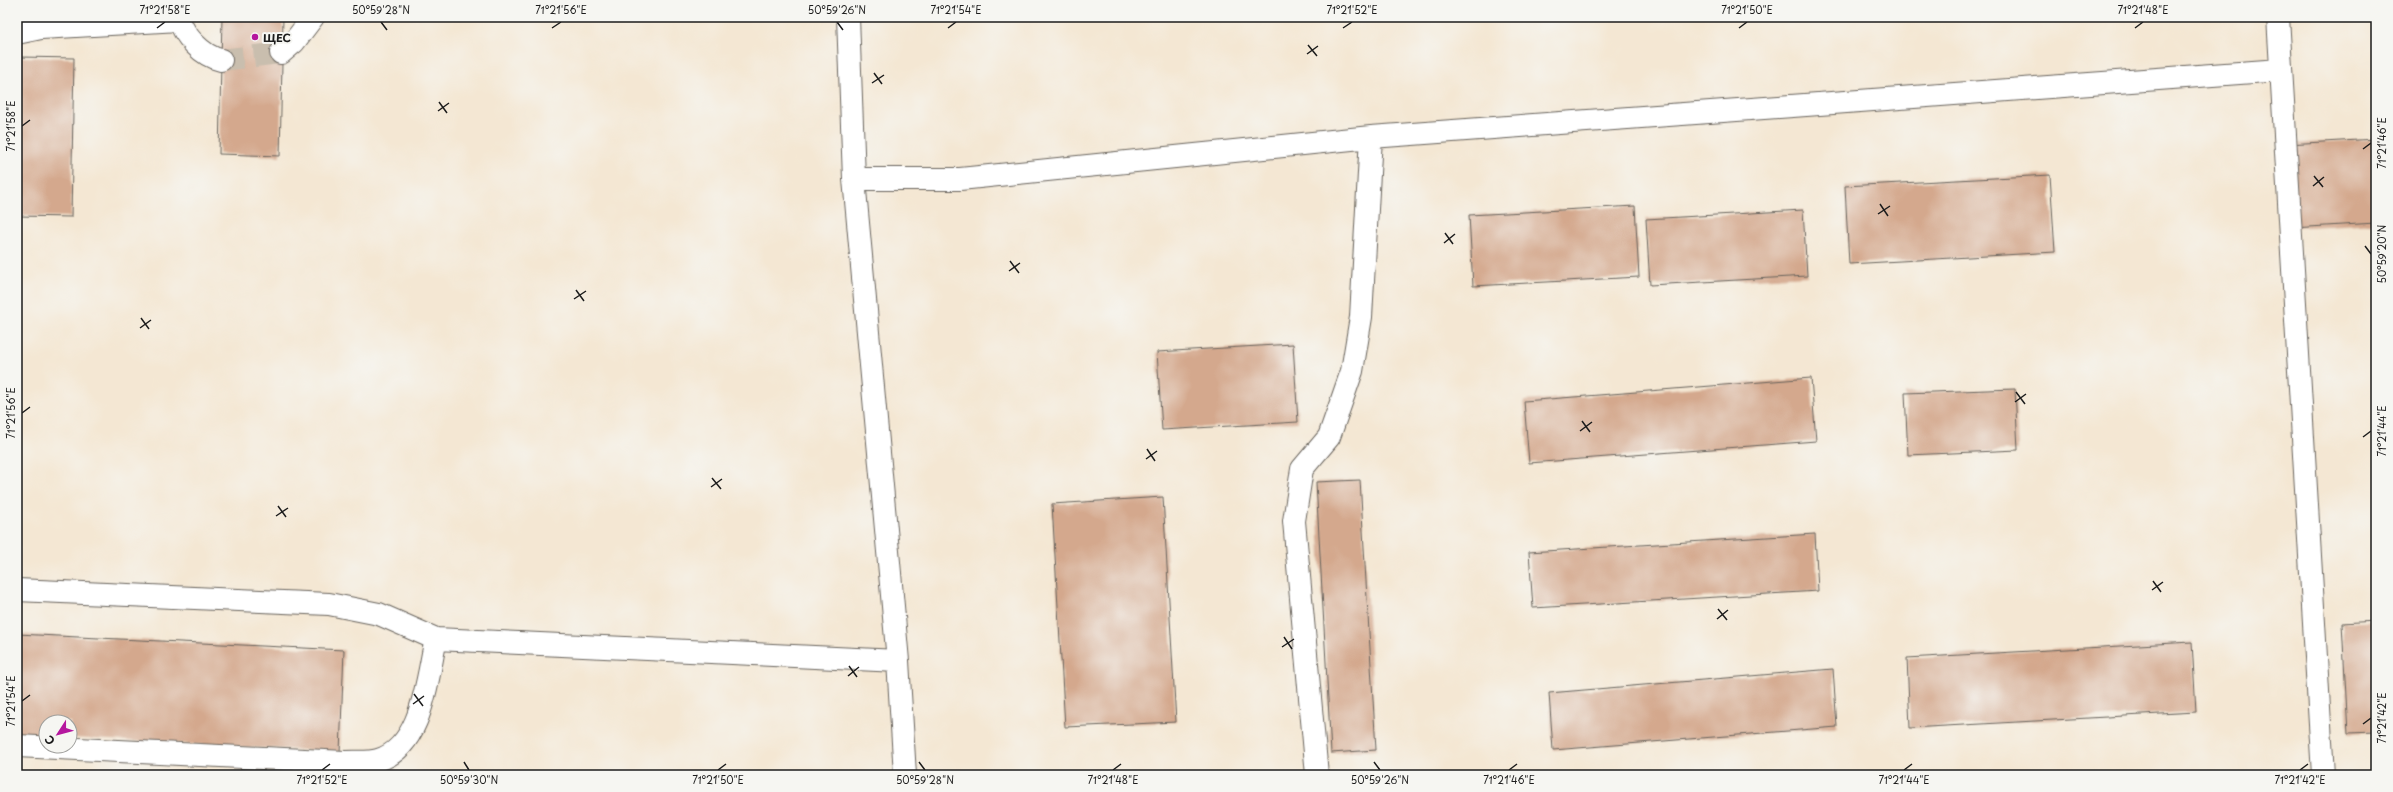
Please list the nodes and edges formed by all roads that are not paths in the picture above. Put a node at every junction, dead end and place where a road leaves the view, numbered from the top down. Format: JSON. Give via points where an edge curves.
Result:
{"nodes":[{"id":1,"x":313,"y":17,"type":"edge"},
{"id":2,"x":848,"y":17,"type":"edge"},
{"id":3,"x":2278,"y":17,"type":"edge"},
{"id":4,"x":179,"y":19,"type":"edge"},
{"id":5,"x":17,"y":33,"type":"edge"},
{"id":6,"x":281,"y":53,"type":"tunnel mouth"},
{"id":7,"x":221,"y":60,"type":"tunnel mouth"},
{"id":8,"x":2280,"y":70,"type":"junction"},
{"id":9,"x":1371,"y":138,"type":"junction"},
{"id":10,"x":854,"y":180,"type":"junction"},
{"id":11,"x":17,"y":590,"type":"edge"},
{"id":12,"x":436,"y":639,"type":"junction"},
{"id":13,"x":898,"y":661,"type":"junction"},
{"id":14,"x":17,"y":746,"type":"edge"},
{"id":15,"x":905,"y":775,"type":"edge"},
{"id":16,"x":1317,"y":775,"type":"edge"},
{"id":17,"x":2323,"y":775,"type":"edge"}],
"edges":[{"from":1,"to":6,"type":"street","via":[[294,42]]},
{"from":2,"to":10,"type":"street"},
{"from":3,"to":8,"type":"street"},
{"from":4,"to":5,"type":"street","via":[[41,28]]},
{"from":4,"to":7,"type":"street","via":[[199,49],[212,58]]},
{"from":8,"to":9,"type":"street"},
{"from":8,"to":17,"type":"street"},
{"from":9,"to":10,"type":"street","via":[[960,179]]},
{"from":9,"to":16,"type":"street","via":[[1361,317],[1352,371],[1329,437],[1302,469],[1294,520]]},
{"from":10,"to":13,"type":"street"},
{"from":11,"to":12,"type":"street","via":[[329,604],[379,614]]},
{"from":12,"to":13,"type":"street"},
{"from":12,"to":14,"type":"street","via":[[416,724],[402,746],[378,760],[345,762]]},
{"from":13,"to":15,"type":"street"}]}
